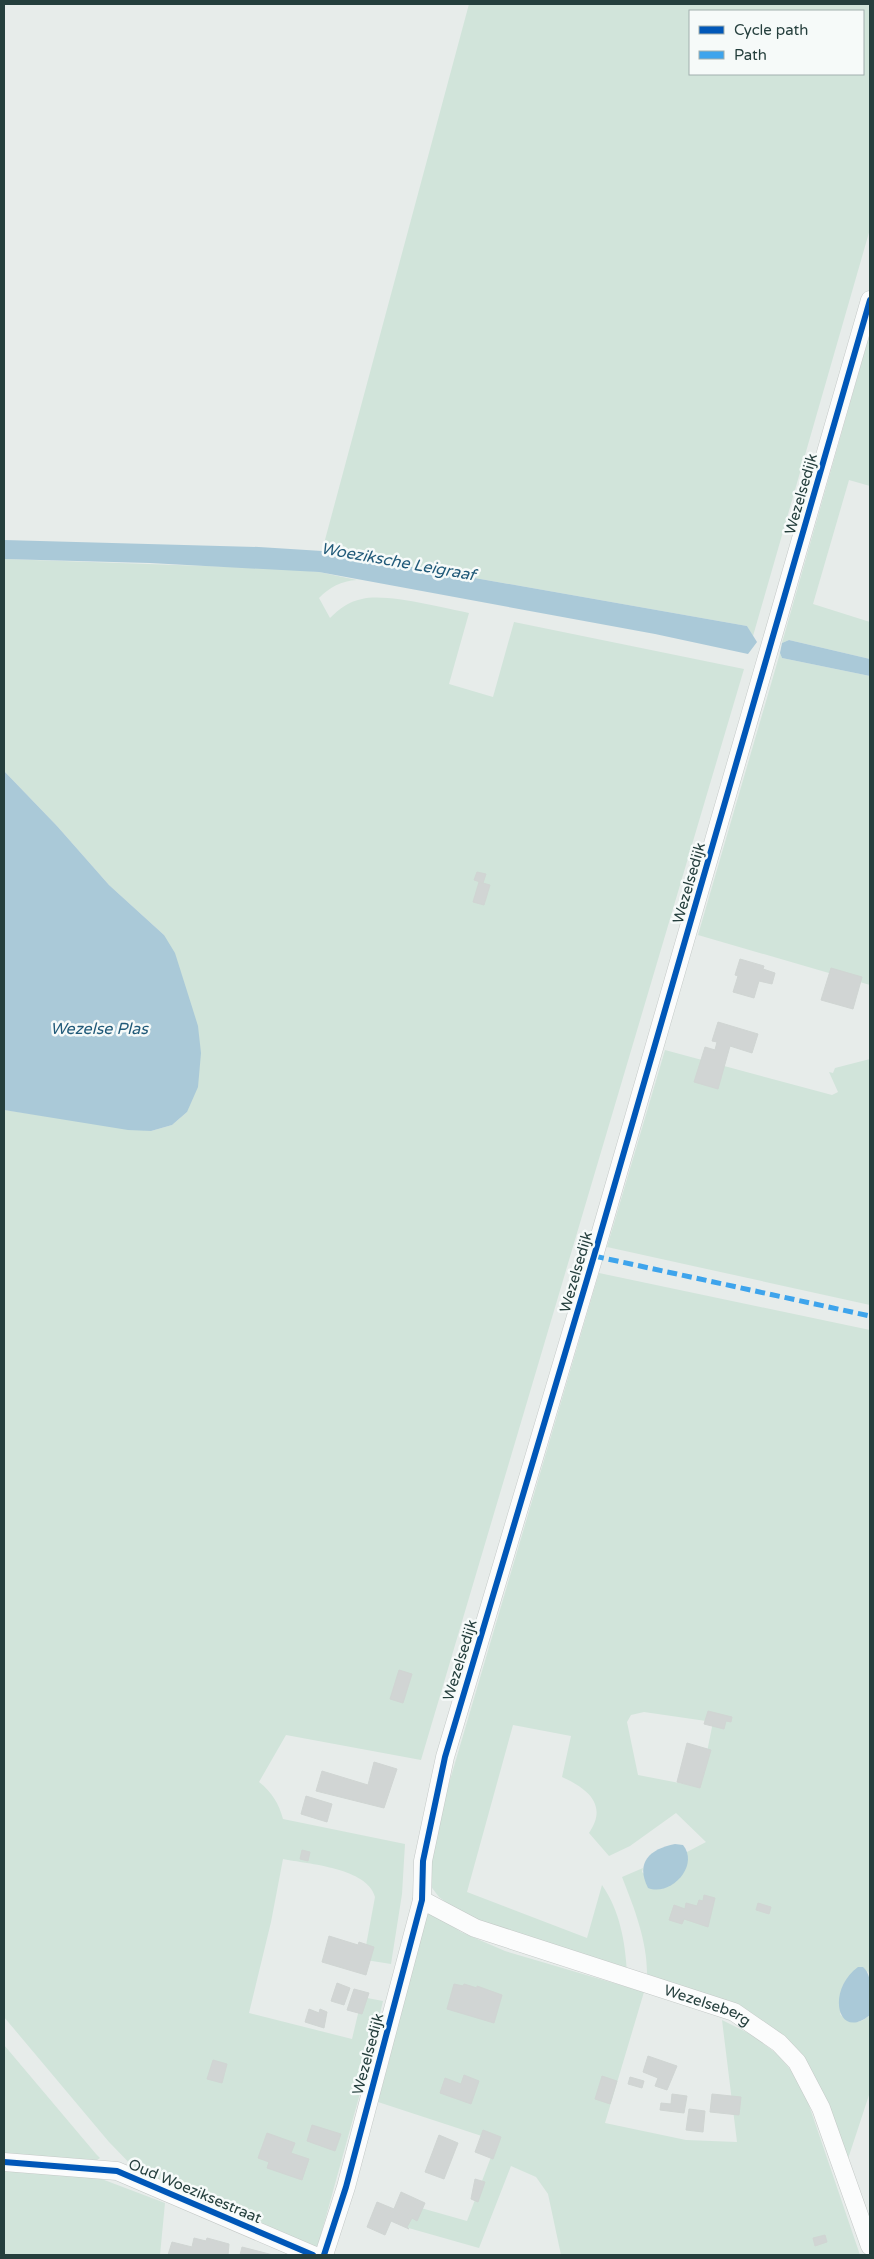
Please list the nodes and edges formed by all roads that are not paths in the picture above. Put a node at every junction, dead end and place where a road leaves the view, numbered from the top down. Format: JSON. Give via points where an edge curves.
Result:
{"nodes":[{"id":1,"x":870,"y":300,"type":"edge"},
{"id":2,"x":422,"y":1900,"type":"junction"},
{"id":3,"x":4,"y":2162,"type":"edge"},
{"id":4,"x":870,"y":2246,"type":"edge"},
{"id":5,"x":314,"y":2255,"type":"edge"},
{"id":6,"x":324,"y":2255,"type":"edge"}],
"edges":[{"from":1,"to":2,"type":"street","name":"Wezelsedijk","via":[[591,1266],[445,1757],[422,1861]]},
{"from":2,"to":4,"type":"street","name":"Wezelseberg","via":[[476,1928],[734,2012],[779,2043],[797,2062],[821,2108]]},
{"from":2,"to":6,"type":"street","name":"Wezelsedijk","via":[[346,2187]]},
{"from":3,"to":5,"type":"street","name":"Oud Woeziksestraat","via":[[118,2172]]}]}
